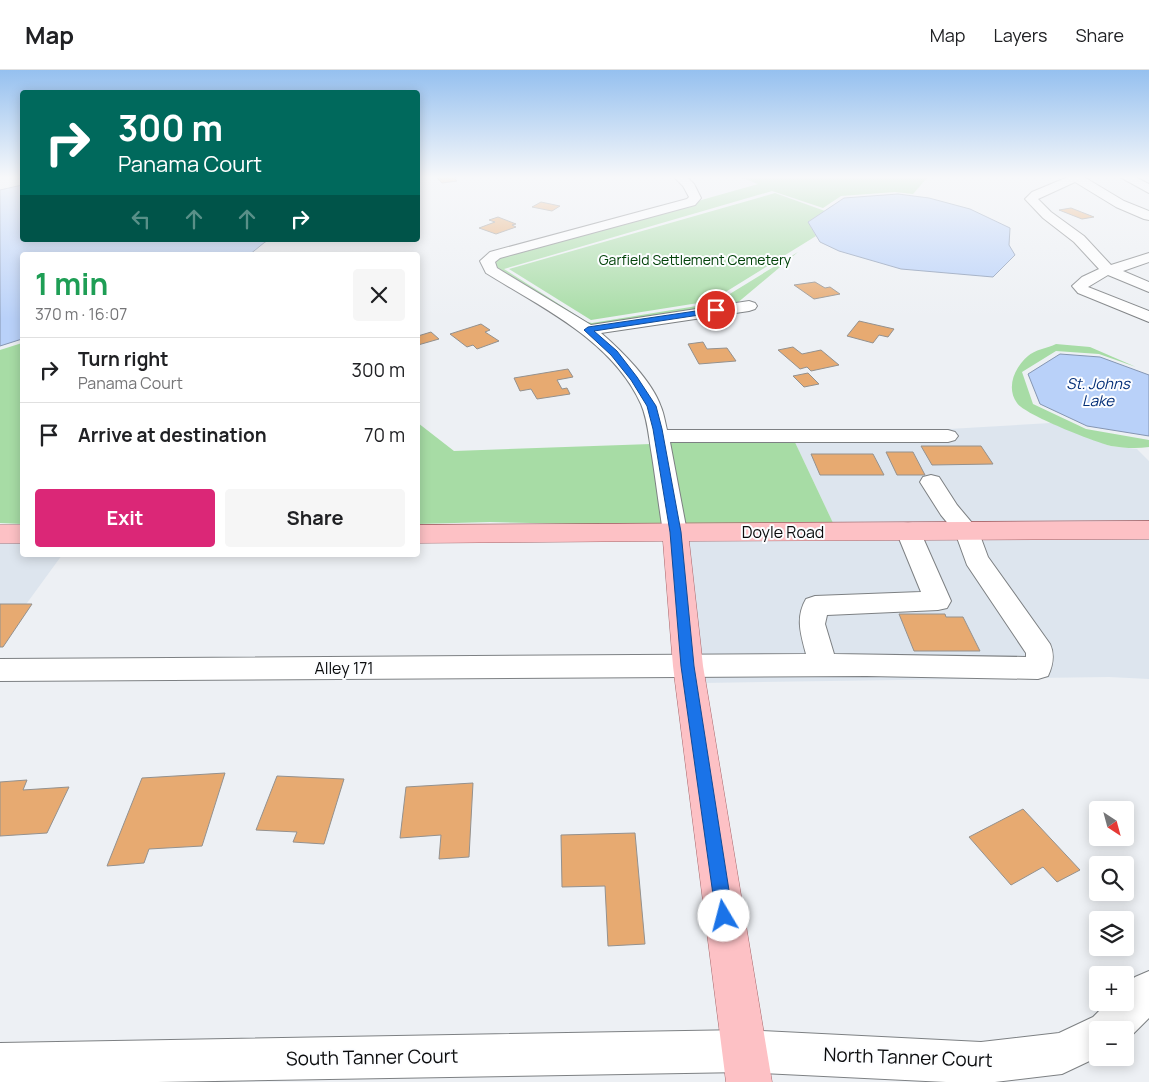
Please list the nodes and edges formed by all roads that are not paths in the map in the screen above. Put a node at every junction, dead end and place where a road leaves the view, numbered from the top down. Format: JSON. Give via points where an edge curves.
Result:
{"nodes":[{"id":1,"x":609,"y":224,"type":"edge"},
{"id":2,"x":1059,"y":224,"type":"edge"},
{"id":3,"x":1148,"y":259,"type":"edge"},
{"id":4,"x":1108,"y":270,"type":"junction"},
{"id":5,"x":1149,"y":287,"type":"edge"},
{"id":6,"x":749,"y":306,"type":"dead end"},
{"id":7,"x":1149,"y":317,"type":"edge"},
{"id":8,"x":588,"y":330,"type":"junction"},
{"id":9,"x":659,"y":436,"type":"junction"},
{"id":10,"x":948,"y":436,"type":"dead end"},
{"id":11,"x":931,"y":482,"type":"dead end"},
{"id":12,"x":966,"y":530,"type":"junction"},
{"id":13,"x":908,"y":531,"type":"junction"},
{"id":14,"x":1148,"y":531,"type":"edge"},
{"id":15,"x":675,"y":532,"type":"junction"},
{"id":16,"x":0,"y":534,"type":"edge"},
{"id":17,"x":20,"y":534,"type":"edge"},
{"id":18,"x":420,"y":534,"type":"edge"},
{"id":19,"x":823,"y":665,"type":"junction"},
{"id":20,"x":688,"y":666,"type":"junction"},
{"id":21,"x":0,"y":670,"type":"edge"},
{"id":22,"x":1149,"y":991,"type":"edge"},
{"id":23,"x":1117,"y":1021,"type":"edge"},
{"id":24,"x":1089,"y":1040,"type":"edge"},
{"id":25,"x":0,"y":1064,"type":"edge"},
{"id":26,"x":747,"y":1066,"type":"edge"}],
"edges":[{"from":1,"to":8,"type":"street","via":[[495,255],[487,261],[491,270]]},
{"from":2,"to":4,"type":"street","via":[[1079,239]]},
{"from":3,"to":4,"type":"street"},
{"from":4,"to":5,"type":"street"},
{"from":4,"to":7,"type":"street","via":[[1080,286]]},
{"from":6,"to":8,"type":"street"},
{"from":8,"to":9,"type":"street","via":[[614,353],[634,379],[651,406]]},
{"from":9,"to":10,"type":"street"},
{"from":9,"to":15,"type":"street"},
{"from":11,"to":12,"type":"street"},
{"from":12,"to":13,"type":"main road","name":"Doyle Road"},
{"from":12,"to":14,"type":"main road","name":"Doyle Road"},
{"from":12,"to":19,"type":"street","name":"Alley 171","via":[[976,559],[1040,652],[1038,668]]},
{"from":13,"to":15,"type":"main road","name":"Doyle Road"},
{"from":13,"to":19,"type":"street","via":[[938,601],[815,606],[812,624]]},
{"from":15,"to":18,"type":"main road","name":"Doyle Road"},
{"from":15,"to":20,"type":"main road"},
{"from":16,"to":17,"type":"main road"},
{"from":19,"to":20,"type":"street","name":"Alley 171"},
{"from":20,"to":21,"type":"street","name":"Alley 171"},
{"from":20,"to":26,"type":"main road"},
{"from":22,"to":23,"type":"street"},
{"from":24,"to":26,"type":"street","name":"North Tanner Court","via":[[1062,1053],[980,1063]]},
{"from":25,"to":26,"type":"street","name":"South Tanner Court"}]}
